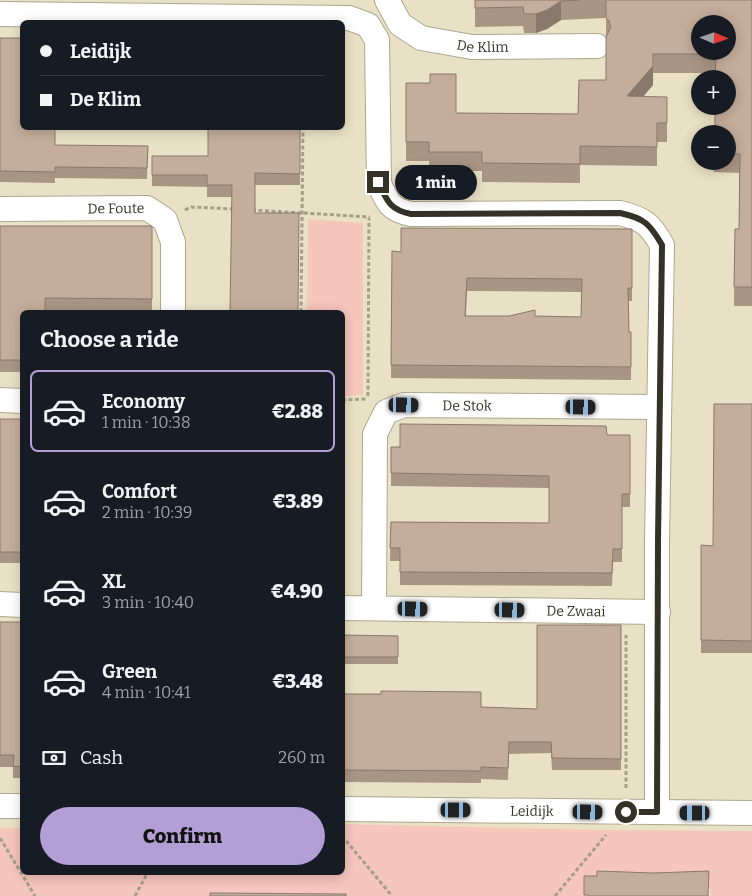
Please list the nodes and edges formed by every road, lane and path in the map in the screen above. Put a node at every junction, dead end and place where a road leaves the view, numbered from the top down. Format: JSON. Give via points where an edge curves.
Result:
{"nodes":[{"id":1,"x":387,"y":0,"type":"edge"},
{"id":2,"x":0,"y":14,"type":"edge"},
{"id":3,"x":598,"y":46,"type":"dead end"},
{"id":4,"x":303,"y":130,"type":"edge"},
{"id":5,"x":391,"y":206,"type":"junction"},
{"id":6,"x":0,"y":209,"type":"edge"},
{"id":7,"x":237,"y":209,"type":"edge"},
{"id":8,"x":246,"y":210,"type":"edge"},
{"id":9,"x":302,"y":213,"type":"junction"},
{"id":10,"x":369,"y":217,"type":"junction"},
{"id":11,"x":165,"y":220,"type":"junction"},
{"id":12,"x":174,"y":310,"type":"edge"},
{"id":13,"x":301,"y":310,"type":"edge"},
{"id":14,"x":368,"y":399,"type":"dead end"},
{"id":15,"x":0,"y":400,"type":"edge"},
{"id":16,"x":20,"y":401,"type":"edge"},
{"id":17,"x":659,"y":408,"type":"junction"},
{"id":18,"x":0,"y":604,"type":"edge"},
{"id":19,"x":20,"y":605,"type":"edge"},
{"id":20,"x":345,"y":608,"type":"edge"},
{"id":21,"x":374,"y":608,"type":"junction"},
{"id":22,"x":626,"y":611,"type":"junction"},
{"id":23,"x":658,"y":612,"type":"junction"},
{"id":24,"x":0,"y":806,"type":"edge"},
{"id":25,"x":20,"y":806,"type":"edge"},
{"id":26,"x":345,"y":809,"type":"edge"},
{"id":27,"x":626,"y":812,"type":"junction"},
{"id":28,"x":657,"y":812,"type":"junction"},
{"id":29,"x":752,"y":813,"type":"edge"},
{"id":30,"x":0,"y":838,"type":"edge"},
{"id":31,"x":345,"y":840,"type":"edge"},
{"id":32,"x":20,"y":871,"type":"edge"},
{"id":33,"x":22,"y":875,"type":"edge"},
{"id":34,"x":146,"y":875,"type":"edge"},
{"id":35,"x":35,"y":896,"type":"edge"},
{"id":36,"x":135,"y":896,"type":"edge"},
{"id":37,"x":392,"y":896,"type":"edge"},
{"id":38,"x":555,"y":896,"type":"edge"}],
"edges":[{"from":1,"to":3,"type":"street","name":"De Klim","via":[[400,24],[421,38],[472,47]]},
{"from":2,"to":5,"type":"street","via":[[349,18],[368,25],[377,40],[378,182]]},
{"from":4,"to":9,"type":"path"},
{"from":5,"to":10,"type":"path","via":[[384,218]]},
{"from":5,"to":17,"type":"street","via":[[411,214],[620,213],[639,218],[655,232],[662,245]]},
{"from":6,"to":11,"type":"street","name":"De Foute","via":[[147,208]]},
{"from":7,"to":11,"type":"path","via":[[191,207]]},
{"from":8,"to":9,"type":"path"},
{"from":9,"to":10,"type":"path"},
{"from":9,"to":13,"type":"path"},
{"from":10,"to":14,"type":"path"},
{"from":11,"to":12,"type":"street","name":"De Foute","via":[[174,242]]},
{"from":15,"to":16,"type":"street"},
{"from":17,"to":21,"type":"street","name":"De Stok","via":[[404,405],[386,412],[375,434]]},
{"from":17,"to":23,"type":"street"},
{"from":18,"to":19,"type":"street"},
{"from":20,"to":21,"type":"street","name":"De Zwaai"},
{"from":21,"to":22,"type":"street","name":"De Zwaai"},
{"from":22,"to":23,"type":"street","name":"De Zwaai"},
{"from":22,"to":27,"type":"path"},
{"from":23,"to":28,"type":"street"},
{"from":24,"to":25,"type":"street"},
{"from":26,"to":27,"type":"street","name":"Leidijk"},
{"from":27,"to":28,"type":"street","name":"Leidijk"},
{"from":27,"to":38,"type":"path"},
{"from":28,"to":29,"type":"street","name":"Leidijk"},
{"from":30,"to":32,"type":"path"},
{"from":31,"to":37,"type":"path"},
{"from":33,"to":35,"type":"path"},
{"from":34,"to":36,"type":"path"}]}
